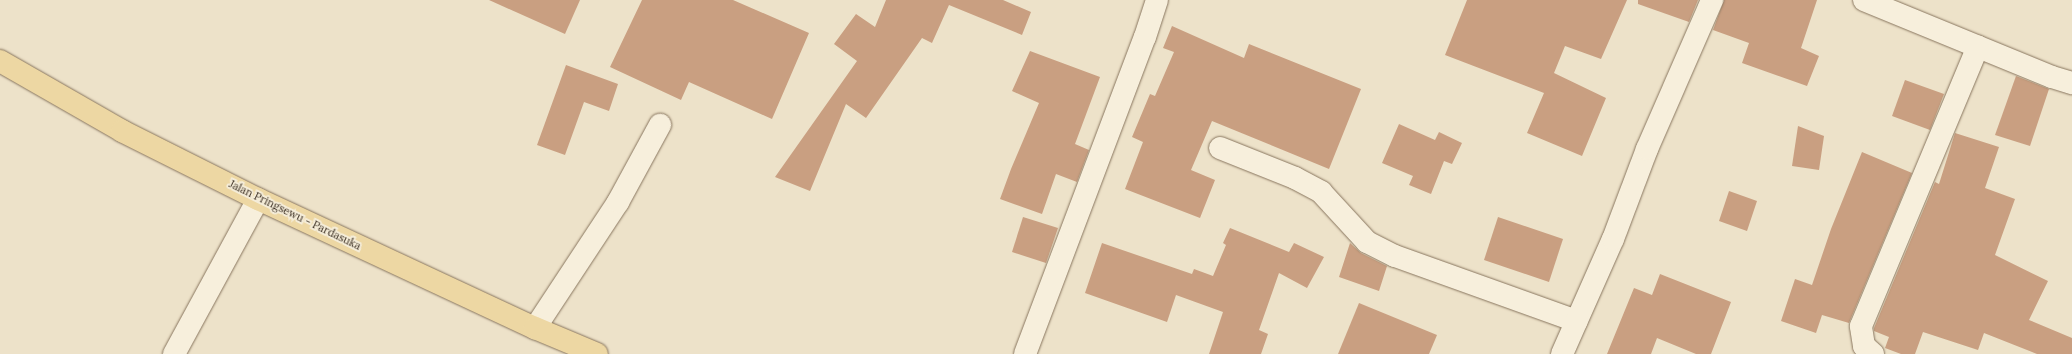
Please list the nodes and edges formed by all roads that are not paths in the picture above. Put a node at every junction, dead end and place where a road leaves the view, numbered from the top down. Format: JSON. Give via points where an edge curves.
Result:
{"nodes":[{"id":1,"x":1157,"y":0,"type":"edge"},
{"id":2,"x":1712,"y":0,"type":"edge"},
{"id":3,"x":1864,"y":0,"type":"edge"},
{"id":4,"x":1978,"y":46,"type":"junction"},
{"id":5,"x":0,"y":61,"type":"edge"},
{"id":6,"x":2072,"y":83,"type":"edge"},
{"id":7,"x":660,"y":125,"type":"dead end"},
{"id":8,"x":1220,"y":148,"type":"dead end"},
{"id":9,"x":258,"y":199,"type":"junction"},
{"id":10,"x":1577,"y":321,"type":"junction"},
{"id":11,"x":535,"y":328,"type":"junction"},
{"id":12,"x":174,"y":354,"type":"edge"},
{"id":13,"x":597,"y":354,"type":"edge"},
{"id":14,"x":1025,"y":354,"type":"edge"},
{"id":15,"x":1562,"y":354,"type":"edge"},
{"id":16,"x":1873,"y":354,"type":"edge"}],
"edges":[{"from":1,"to":14,"type":"street"},
{"from":2,"to":10,"type":"street","via":[[1647,149],[1613,238]]},
{"from":3,"to":4,"type":"street"},
{"from":4,"to":6,"type":"street"},
{"from":4,"to":16,"type":"street","via":[[1862,326],[1864,346]]},
{"from":5,"to":9,"type":"main road","name":"Jalan Pringsewu - Pardasuka","via":[[122,131]]},
{"from":7,"to":11,"type":"street","via":[[618,202]]},
{"from":8,"to":10,"type":"street","via":[[1295,178],[1321,192],[1368,242],[1395,256]]},
{"from":9,"to":11,"type":"main road","name":"Jalan Pringsewu - Pardasuka"},
{"from":9,"to":12,"type":"street"},
{"from":10,"to":15,"type":"street"},
{"from":11,"to":13,"type":"main road","name":"Jalan Pringsewu - Pardasuka"}]}
